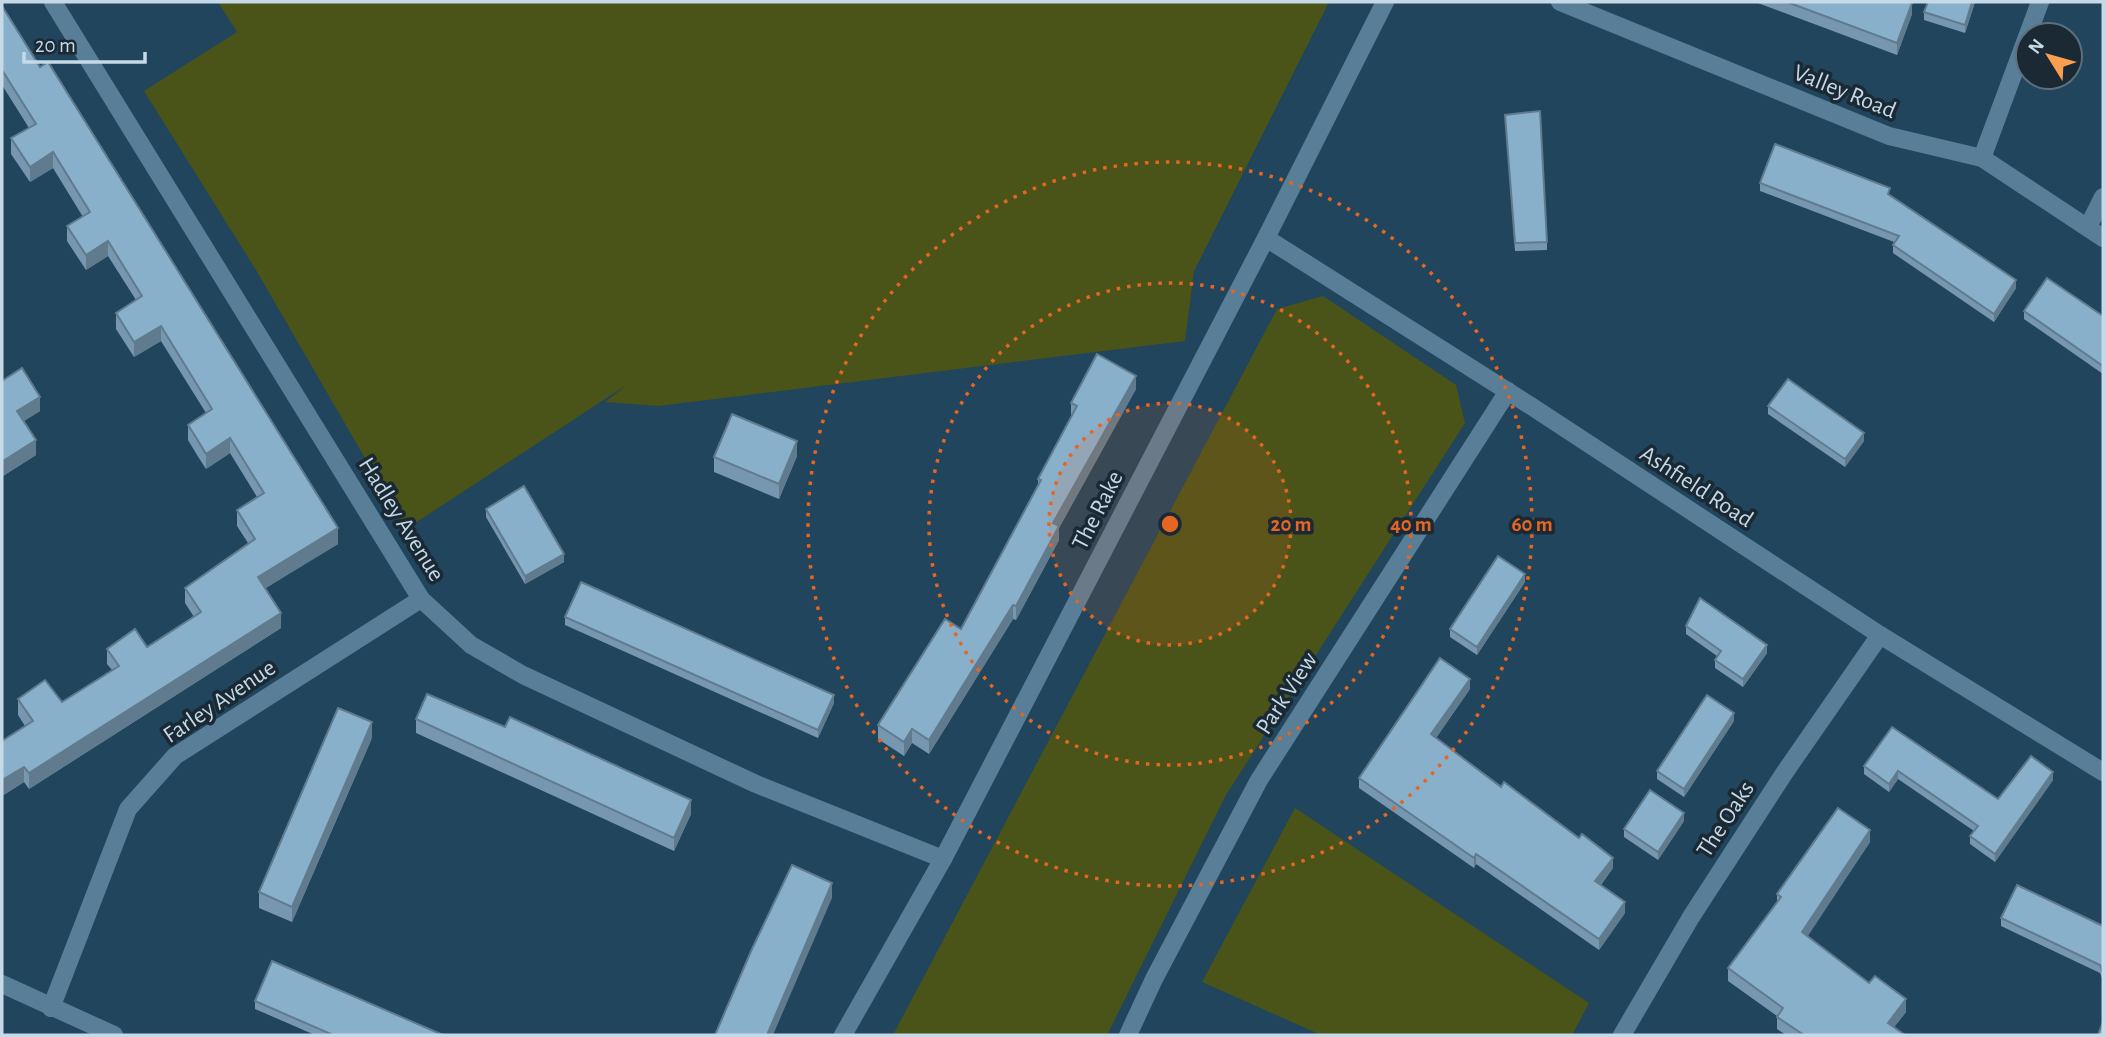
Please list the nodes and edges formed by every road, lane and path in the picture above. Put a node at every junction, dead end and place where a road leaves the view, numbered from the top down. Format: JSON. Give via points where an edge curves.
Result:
{"nodes":[{"id":1,"x":53,"y":2,"type":"edge"},
{"id":2,"x":1385,"y":2,"type":"edge"},
{"id":3,"x":1560,"y":2,"type":"edge"},
{"id":4,"x":2040,"y":2,"type":"edge"},
{"id":5,"x":1982,"y":158,"type":"junction"},
{"id":6,"x":2103,"y":197,"type":"edge"},
{"id":7,"x":2088,"y":227,"type":"junction"},
{"id":8,"x":1266,"y":238,"type":"junction"},
{"id":9,"x":2103,"y":238,"type":"edge"},
{"id":10,"x":1508,"y":391,"type":"junction"},
{"id":11,"x":421,"y":598,"type":"junction"},
{"id":12,"x":1880,"y":635,"type":"junction"},
{"id":13,"x":2103,"y":772,"type":"edge"},
{"id":14,"x":943,"y":859,"type":"junction"},
{"id":15,"x":2,"y":984,"type":"edge"},
{"id":16,"x":51,"y":1008,"type":"junction"},
{"id":17,"x":114,"y":1035,"type":"edge"},
{"id":18,"x":843,"y":1035,"type":"edge"},
{"id":19,"x":1128,"y":1035,"type":"edge"},
{"id":20,"x":1622,"y":1035,"type":"edge"}],
"edges":[{"from":1,"to":11,"type":"street","name":"Hadley Avenue"},
{"from":2,"to":8,"type":"street","name":"The Rake"},
{"from":3,"to":5,"type":"street","name":"Valley Road","via":[[1889,136]]},
{"from":4,"to":5,"type":"street"},
{"from":5,"to":7,"type":"street","name":"Valley Road"},
{"from":6,"to":7,"type":"street"},
{"from":7,"to":9,"type":"street","name":"Valley Road"},
{"from":8,"to":10,"type":"street","name":"Ashfield Road"},
{"from":8,"to":14,"type":"street","name":"The Rake"},
{"from":10,"to":12,"type":"street","name":"Ashfield Road"},
{"from":10,"to":19,"type":"street","name":"Park View","via":[[1259,780]]},
{"from":11,"to":14,"type":"street","name":"Hadley Avenue","via":[[471,645],[523,675],[756,784]]},
{"from":11,"to":16,"type":"street","name":"Farley Avenue","via":[[167,765],[128,809]]},
{"from":12,"to":13,"type":"street","name":"Ashfield Road"},
{"from":12,"to":20,"type":"street","name":"The Oaks","via":[[1698,906]]},
{"from":14,"to":18,"type":"street","name":"The Rake"},
{"from":15,"to":16,"type":"street"},
{"from":16,"to":17,"type":"street"}]}
